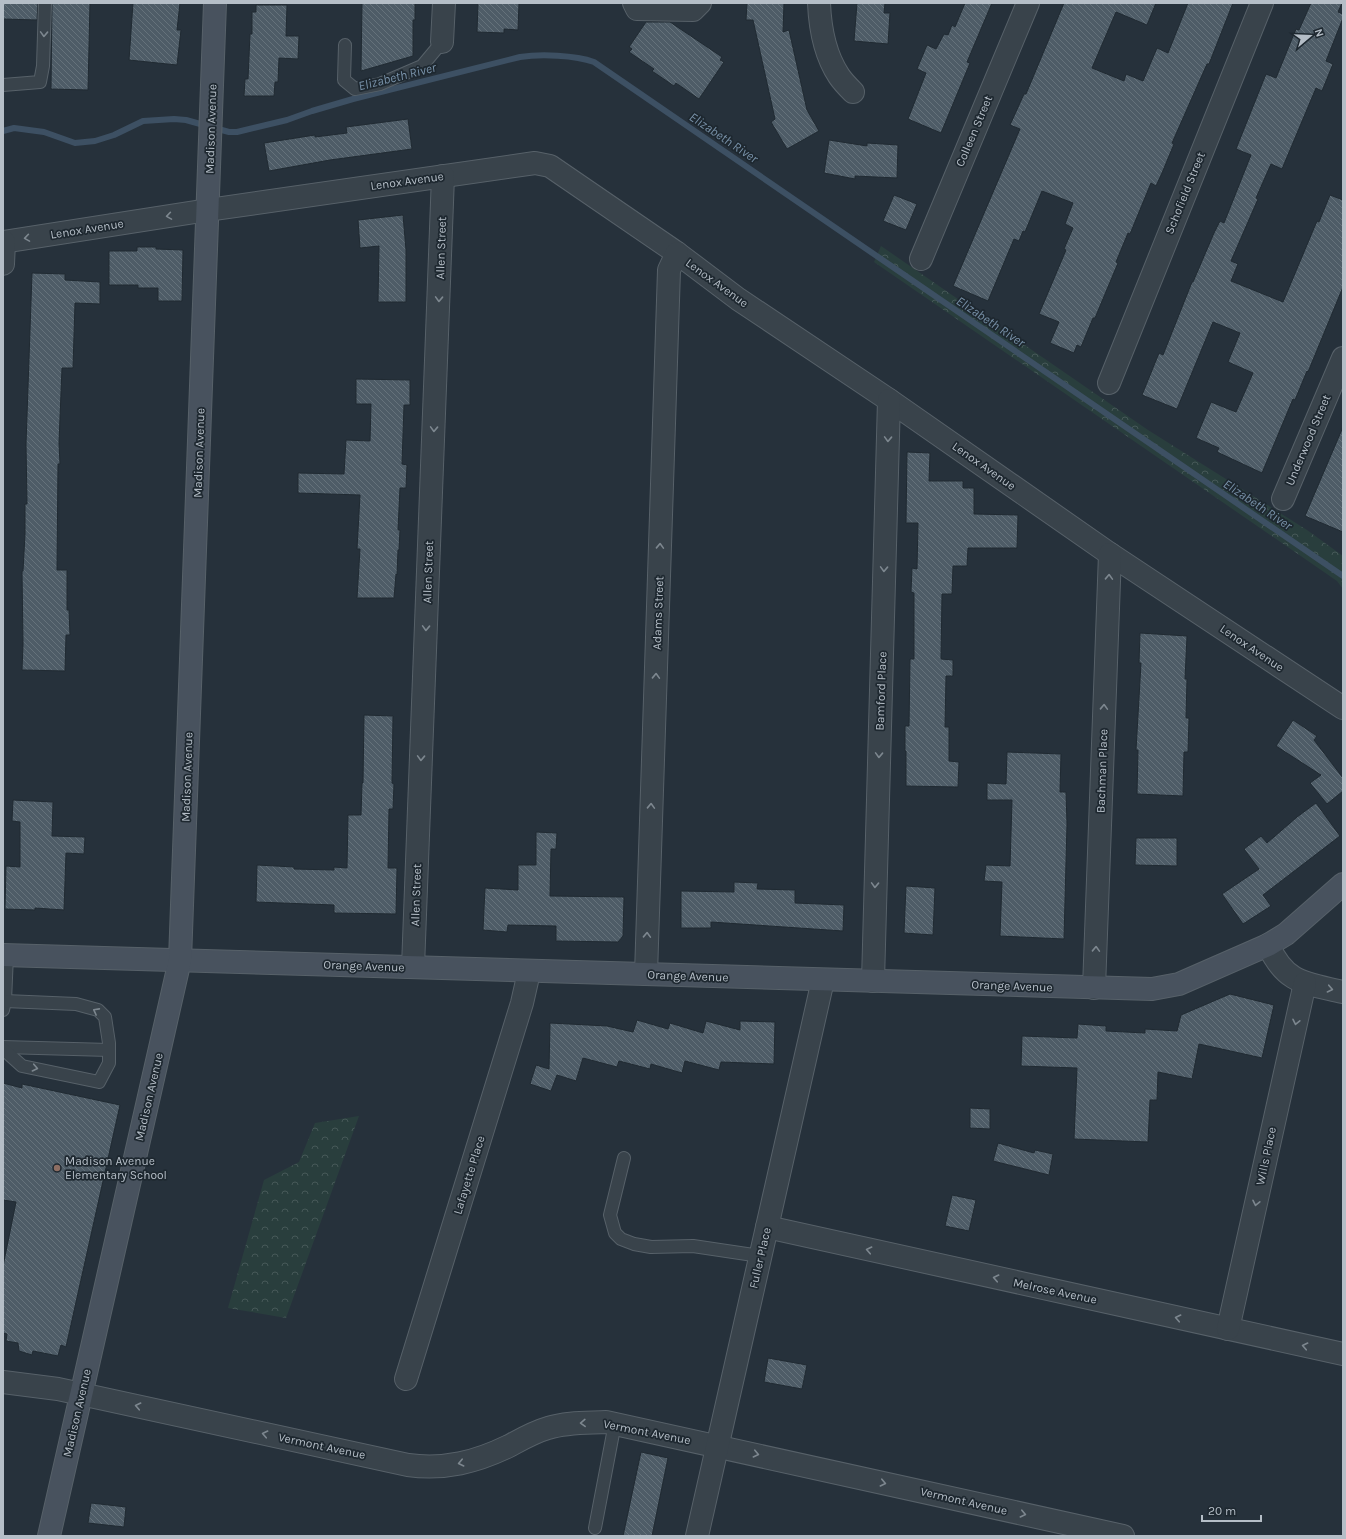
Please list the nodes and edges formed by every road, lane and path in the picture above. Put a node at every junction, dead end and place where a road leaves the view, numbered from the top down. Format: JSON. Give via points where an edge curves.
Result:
{"nodes":[{"id":1,"x":46,"y":3,"type":"edge"},
{"id":2,"x":215,"y":3,"type":"edge"},
{"id":3,"x":444,"y":3,"type":"edge"},
{"id":4,"x":634,"y":3,"type":"edge"},
{"id":5,"x":700,"y":3,"type":"edge"},
{"id":6,"x":819,"y":3,"type":"edge"},
{"id":7,"x":1028,"y":3,"type":"edge"},
{"id":8,"x":1262,"y":3,"type":"edge"},
{"id":9,"x":442,"y":42,"type":"joint"},
{"id":10,"x":344,"y":45,"type":"dead end"},
{"id":11,"x":3,"y":85,"type":"edge"},
{"id":12,"x":853,"y":92,"type":"dead end"},
{"id":13,"x":444,"y":176,"type":"junction"},
{"id":14,"x":208,"y":210,"type":"junction"},
{"id":15,"x":3,"y":242,"type":"edge"},
{"id":16,"x":677,"y":253,"type":"junction"},
{"id":17,"x":921,"y":259,"type":"dead end"},
{"id":18,"x":3,"y":264,"type":"edge"},
{"id":19,"x":1343,"y":358,"type":"edge"},
{"id":20,"x":1109,"y":383,"type":"dead end"},
{"id":21,"x":889,"y":400,"type":"junction"},
{"id":22,"x":1283,"y":499,"type":"dead end"},
{"id":23,"x":1110,"y":554,"type":"junction"},
{"id":24,"x":1343,"y":708,"type":"edge"},
{"id":25,"x":1343,"y":884,"type":"edge"},
{"id":26,"x":1268,"y":945,"type":"junction"},
{"id":27,"x":5,"y":955,"type":"edge"},
{"id":28,"x":180,"y":960,"type":"junction"},
{"id":29,"x":413,"y":967,"type":"junction"},
{"id":30,"x":528,"y":971,"type":"junction"},
{"id":31,"x":646,"y":974,"type":"junction"},
{"id":32,"x":823,"y":980,"type":"junction"},
{"id":33,"x":873,"y":982,"type":"junction"},
{"id":34,"x":1305,"y":983,"type":"junction"},
{"id":35,"x":1094,"y":988,"type":"junction"},
{"id":36,"x":1343,"y":992,"type":"edge"},
{"id":37,"x":4,"y":1005,"type":"edge"},
{"id":38,"x":3,"y":1048,"type":"edge"},
{"id":39,"x":109,"y":1050,"type":"junction"},
{"id":40,"x":624,"y":1158,"type":"dead end"},
{"id":41,"x":767,"y":1227,"type":"junction"},
{"id":42,"x":760,"y":1256,"type":"junction"},
{"id":43,"x":1228,"y":1329,"type":"junction"},
{"id":44,"x":1343,"y":1354,"type":"edge"},
{"id":45,"x":406,"y":1379,"type":"dead end"},
{"id":46,"x":3,"y":1382,"type":"edge"},
{"id":47,"x":81,"y":1394,"type":"junction"},
{"id":48,"x":615,"y":1423,"type":"junction"},
{"id":49,"x":718,"y":1446,"type":"junction"},
{"id":50,"x":595,"y":1528,"type":"dead end"},
{"id":51,"x":49,"y":1536,"type":"edge"},
{"id":52,"x":698,"y":1536,"type":"edge"},
{"id":53,"x":1123,"y":1536,"type":"edge"}],
"edges":[{"from":1,"to":11,"type":"lane","one_way":true,"via":[[40,82]]},
{"from":2,"to":14,"type":"street","name":"Madison Avenue"},
{"from":3,"to":9,"type":"street"},
{"from":4,"to":5,"type":"street","via":[[637,9],[693,10]]},
{"from":6,"to":12,"type":"street","via":[[828,57],[839,76]]},
{"from":7,"to":17,"type":"street","name":"Colleen Street"},
{"from":8,"to":20,"type":"street","name":"Schofield Street"},
{"from":9,"to":10,"type":"lane","via":[[422,66],[380,84],[356,89],[344,80]]},
{"from":13,"to":14,"type":"street","name":"Lenox Avenue"},
{"from":13,"to":16,"type":"street","name":"Lenox Avenue","via":[[543,163]]},
{"from":13,"to":29,"type":"street","name":"Allen Street","one_way":true},
{"from":14,"to":15,"type":"street","name":"Lenox Avenue","one_way":true},
{"from":14,"to":28,"type":"street","name":"Madison Avenue"},
{"from":15,"to":18,"type":"street"},
{"from":16,"to":21,"type":"street","name":"Lenox Avenue","via":[[738,298]]},
{"from":31,"to":16,"type":"street","name":"Adams Street","one_way":true,"via":[[669,270]]},
{"from":19,"to":22,"type":"street","name":"Underwood Street"},
{"from":21,"to":23,"type":"street","name":"Lenox Avenue"},
{"from":21,"to":33,"type":"street","name":"Bamford Place","one_way":true},
{"from":23,"to":24,"type":"street","name":"Lenox Avenue"},
{"from":35,"to":23,"type":"street","name":"Bachman Place","one_way":true},
{"from":25,"to":26,"type":"street","name":"Orange Avenue","via":[[1290,930]]},
{"from":26,"to":34,"type":"street","via":[[1284,970]]},
{"from":26,"to":35,"type":"street","name":"Orange Avenue","via":[[1179,984],[1152,989]]},
{"from":27,"to":28,"type":"street","name":"Orange Avenue"},
{"from":27,"to":37,"type":"lane"},
{"from":28,"to":29,"type":"street","name":"Orange Avenue"},
{"from":28,"to":47,"type":"street","name":"Madison Avenue"},
{"from":29,"to":30,"type":"street","name":"Orange Avenue"},
{"from":30,"to":31,"type":"street","name":"Orange Avenue"},
{"from":30,"to":45,"type":"street","name":"Lafayette Place","via":[[522,1003]]},
{"from":31,"to":32,"type":"street","name":"Orange Avenue"},
{"from":32,"to":33,"type":"street","name":"Orange Avenue"},
{"from":32,"to":41,"type":"street","name":"Fuller Place"},
{"from":33,"to":35,"type":"street","name":"Orange Avenue"},
{"from":34,"to":36,"type":"street","one_way":true},
{"from":34,"to":43,"type":"street","name":"Wills Place","one_way":true},
{"from":39,"to":37,"type":"lane","one_way":true,"via":[[105,1017],[98,1010],[76,1004]]},
{"from":38,"to":39,"type":"lane"},
{"from":38,"to":39,"type":"lane","one_way":true,"via":[[22,1066],[99,1082],[110,1063]]},
{"from":40,"to":42,"type":"lane","via":[[610,1215],[615,1233],[621,1239],[651,1247],[693,1246]]},
{"from":41,"to":42,"type":"street","name":"Fuller Place"},
{"from":43,"to":41,"type":"street","name":"Melrose Avenue","one_way":true},
{"from":42,"to":49,"type":"street","name":"Fuller Place"},
{"from":44,"to":43,"type":"street","name":"Melrose Avenue","one_way":true},
{"from":46,"to":47,"type":"street","name":"Vermont Avenue"},
{"from":48,"to":47,"type":"street","name":"Vermont Avenue","one_way":true,"via":[[571,1423],[548,1428],[488,1455],[466,1462],[426,1468]]},
{"from":47,"to":51,"type":"street","name":"Madison Avenue"},
{"from":48,"to":49,"type":"street","name":"Vermont Avenue"},
{"from":48,"to":50,"type":"lane"},
{"from":49,"to":52,"type":"street","name":"Fuller Place"},
{"from":49,"to":53,"type":"street","name":"Vermont Avenue","one_way":true}]}
